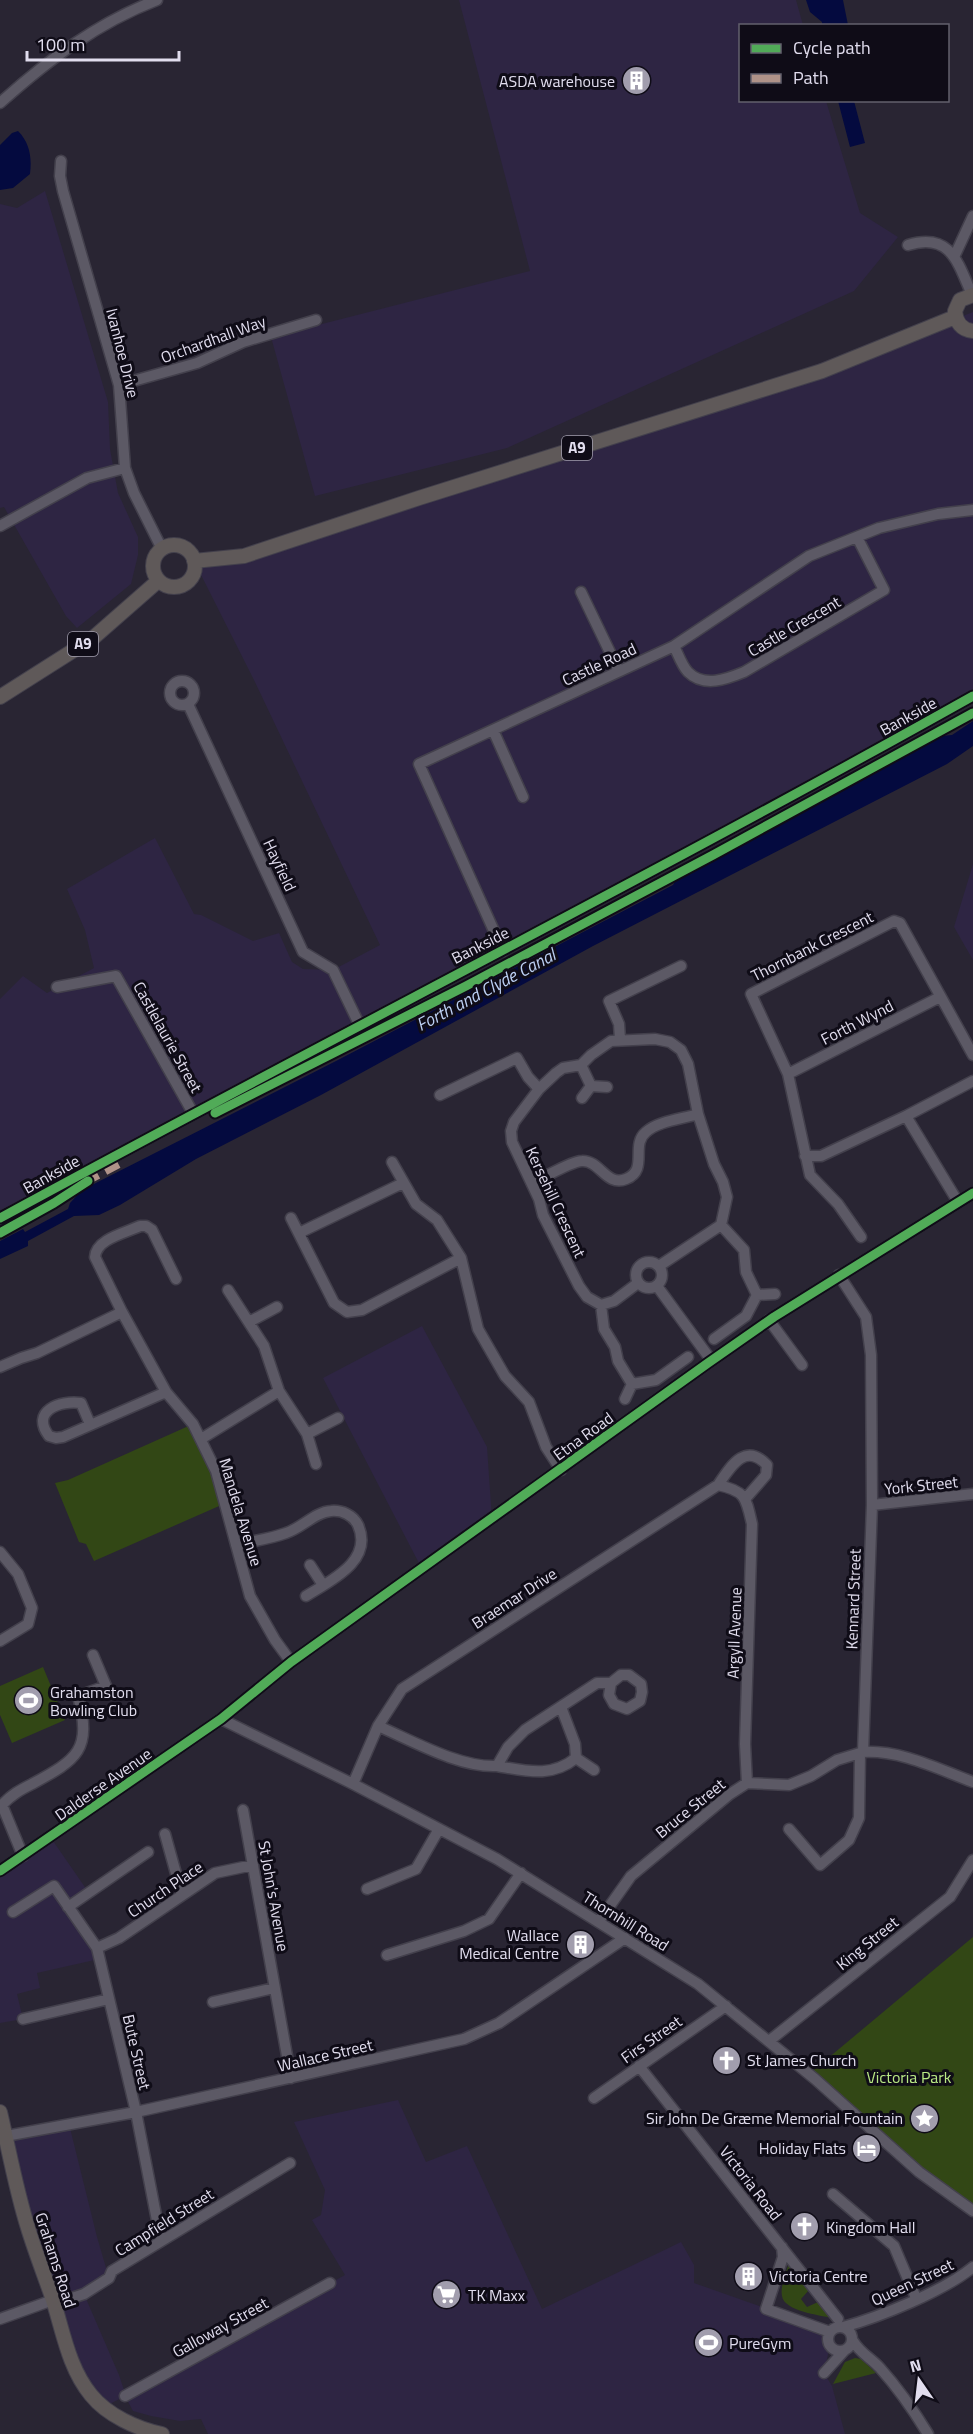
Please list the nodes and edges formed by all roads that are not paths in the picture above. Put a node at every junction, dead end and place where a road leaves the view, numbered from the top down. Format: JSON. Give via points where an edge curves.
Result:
{"nodes":[{"id":1,"x":158,"y":0,"type":"edge"},
{"id":2,"x":0,"y":102,"type":"edge"},
{"id":3,"x":61,"y":161,"type":"dead end"},
{"id":4,"x":973,"y":216,"type":"edge"},
{"id":5,"x":908,"y":245,"type":"dead end"},
{"id":6,"x":955,"y":255,"type":"junction"},
{"id":7,"x":972,"y":295,"type":"edge"},
{"id":8,"x":955,"y":317,"type":"junction"},
{"id":9,"x":316,"y":320,"type":"dead end"},
{"id":10,"x":973,"y":331,"type":"edge"},
{"id":11,"x":119,"y":385,"type":"junction"},
{"id":12,"x":125,"y":468,"type":"junction"},
{"id":13,"x":973,"y":510,"type":"edge"},
{"id":14,"x":0,"y":526,"type":"edge"},
{"id":15,"x":858,"y":537,"type":"junction"},
{"id":16,"x":162,"y":549,"type":"junction"},
{"id":17,"x":194,"y":561,"type":"junction"},
{"id":18,"x":158,"y":581,"type":"junction"},
{"id":19,"x":581,"y":592,"type":"dead end"},
{"id":20,"x":674,"y":646,"type":"junction"},
{"id":21,"x":619,"y":671,"type":"junction"},
{"id":22,"x":973,"y":696,"type":"edge"},
{"id":23,"x":0,"y":697,"type":"edge"},
{"id":24,"x":188,"y":704,"type":"dead end"},
{"id":25,"x":493,"y":730,"type":"junction"},
{"id":26,"x":522,"y":797,"type":"dead end"},
{"id":27,"x":503,"y":951,"type":"junction"},
{"id":28,"x":681,"y":966,"type":"dead end"},
{"id":29,"x":57,"y":987,"type":"dead end"},
{"id":30,"x":940,"y":997,"type":"junction"},
{"id":31,"x":360,"y":1026,"type":"junction"},
{"id":32,"x":620,"y":1039,"type":"junction"},
{"id":33,"x":973,"y":1055,"type":"edge"},
{"id":34,"x":581,"y":1065,"type":"junction"},
{"id":35,"x":788,"y":1074,"type":"junction"},
{"id":36,"x":973,"y":1081,"type":"edge"},
{"id":37,"x":591,"y":1086,"type":"junction"},
{"id":38,"x":607,"y":1087,"type":"dead end"},
{"id":39,"x":539,"y":1089,"type":"junction"},
{"id":40,"x":440,"y":1095,"type":"dead end"},
{"id":41,"x":582,"y":1098,"type":"dead end"},
{"id":42,"x":193,"y":1113,"type":"junction"},
{"id":43,"x":698,"y":1114,"type":"junction"},
{"id":44,"x":906,"y":1116,"type":"junction"},
{"id":45,"x":805,"y":1156,"type":"junction"},
{"id":46,"x":392,"y":1162,"type":"dead end"},
{"id":47,"x":403,"y":1183,"type":"junction"},
{"id":48,"x":532,"y":1183,"type":"junction"},
{"id":49,"x":973,"y":1193,"type":"edge"},
{"id":50,"x":958,"y":1202,"type":"junction"},
{"id":51,"x":0,"y":1218,"type":"edge"},
{"id":52,"x":291,"y":1218,"type":"dead end"},
{"id":53,"x":721,"y":1225,"type":"junction"},
{"id":54,"x":299,"y":1233,"type":"junction"},
{"id":55,"x":861,"y":1237,"type":"dead end"},
{"id":56,"x":461,"y":1258,"type":"junction"},
{"id":57,"x":659,"y":1266,"type":"junction"},
{"id":58,"x":839,"y":1275,"type":"junction"},
{"id":59,"x":176,"y":1279,"type":"dead end"},
{"id":60,"x":638,"y":1282,"type":"junction"},
{"id":61,"x":657,"y":1286,"type":"junction"},
{"id":62,"x":228,"y":1290,"type":"dead end"},
{"id":63,"x":775,"y":1293,"type":"dead end"},
{"id":64,"x":758,"y":1296,"type":"junction"},
{"id":65,"x":601,"y":1305,"type":"junction"},
{"id":66,"x":277,"y":1307,"type":"dead end"},
{"id":67,"x":122,"y":1312,"type":"junction"},
{"id":68,"x":769,"y":1320,"type":"junction"},
{"id":69,"x":249,"y":1322,"type":"junction"},
{"id":70,"x":714,"y":1339,"type":"dead end"},
{"id":71,"x":688,"y":1358,"type":"dead end"},
{"id":72,"x":711,"y":1360,"type":"junction"},
{"id":73,"x":1,"y":1363,"type":"edge"},
{"id":74,"x":802,"y":1365,"type":"dead end"},
{"id":75,"x":632,"y":1384,"type":"junction"},
{"id":76,"x":279,"y":1391,"type":"junction"},
{"id":77,"x":166,"y":1392,"type":"junction"},
{"id":78,"x":625,"y":1399,"type":"dead end"},
{"id":79,"x":338,"y":1418,"type":"dead end"},
{"id":80,"x":90,"y":1424,"type":"dead end"},
{"id":81,"x":307,"y":1434,"type":"junction"},
{"id":82,"x":201,"y":1439,"type":"junction"},
{"id":83,"x":316,"y":1464,"type":"dead end"},
{"id":84,"x":561,"y":1470,"type":"junction"},
{"id":85,"x":718,"y":1485,"type":"junction"},
{"id":86,"x":973,"y":1494,"type":"edge"},
{"id":87,"x":746,"y":1498,"type":"junction"},
{"id":88,"x":872,"y":1505,"type":"junction"},
{"id":89,"x":236,"y":1545,"type":"junction"},
{"id":90,"x":0,"y":1552,"type":"edge"},
{"id":91,"x":310,"y":1565,"type":"dead end"},
{"id":92,"x":323,"y":1585,"type":"junction"},
{"id":93,"x":306,"y":1596,"type":"dead end"},
{"id":94,"x":0,"y":1641,"type":"edge"},
{"id":95,"x":93,"y":1655,"type":"dead end"},
{"id":96,"x":291,"y":1662,"type":"junction"},
{"id":97,"x":611,"y":1683,"type":"dead end"},
{"id":98,"x":561,"y":1707,"type":"junction"},
{"id":99,"x":221,"y":1719,"type":"junction"},
{"id":100,"x":378,"y":1726,"type":"junction"},
{"id":101,"x":861,"y":1752,"type":"junction"},
{"id":102,"x":576,"y":1758,"type":"junction"},
{"id":103,"x":497,"y":1766,"type":"junction"},
{"id":104,"x":594,"y":1770,"type":"dead end"},
{"id":105,"x":973,"y":1782,"type":"edge"},
{"id":106,"x":353,"y":1784,"type":"junction"},
{"id":107,"x":747,"y":1784,"type":"junction"},
{"id":108,"x":1,"y":1805,"type":"edge"},
{"id":109,"x":243,"y":1810,"type":"dead end"},
{"id":110,"x":439,"y":1829,"type":"junction"},
{"id":111,"x":789,"y":1829,"type":"dead end"},
{"id":112,"x":165,"y":1834,"type":"dead end"},
{"id":113,"x":148,"y":1852,"type":"dead end"},
{"id":114,"x":23,"y":1856,"type":"junction"},
{"id":115,"x":973,"y":1860,"type":"edge"},
{"id":116,"x":253,"y":1865,"type":"junction"},
{"id":117,"x":0,"y":1871,"type":"edge"},
{"id":118,"x":521,"y":1874,"type":"junction"},
{"id":119,"x":368,"y":1889,"type":"dead end"},
{"id":120,"x":182,"y":1895,"type":"junction"},
{"id":121,"x":68,"y":1907,"type":"junction"},
{"id":122,"x":13,"y":1912,"type":"dead end"},
{"id":123,"x":599,"y":1921,"type":"junction"},
{"id":124,"x":625,"y":1938,"type":"junction"},
{"id":125,"x":97,"y":1948,"type":"junction"},
{"id":126,"x":387,"y":1955,"type":"dead end"},
{"id":127,"x":274,"y":1988,"type":"junction"},
{"id":128,"x":109,"y":1999,"type":"junction"},
{"id":129,"x":213,"y":2002,"type":"dead end"},
{"id":130,"x":726,"y":2006,"type":"junction"},
{"id":131,"x":23,"y":2019,"type":"dead end"},
{"id":132,"x":769,"y":2041,"type":"junction"},
{"id":133,"x":639,"y":2066,"type":"junction"},
{"id":134,"x":291,"y":2078,"type":"junction"},
{"id":135,"x":594,"y":2098,"type":"dead end"},
{"id":136,"x":0,"y":2112,"type":"edge"},
{"id":137,"x":135,"y":2112,"type":"junction"},
{"id":138,"x":3,"y":2137,"type":"edge"},
{"id":139,"x":290,"y":2163,"type":"dead end"},
{"id":140,"x":833,"y":2194,"type":"dead end"},
{"id":141,"x":973,"y":2211,"type":"edge"},
{"id":142,"x":161,"y":2241,"type":"junction"},
{"id":143,"x":782,"y":2247,"type":"junction"},
{"id":144,"x":973,"y":2267,"type":"edge"},
{"id":145,"x":330,"y":2283,"type":"dead end"},
{"id":146,"x":916,"y":2298,"type":"junction"},
{"id":147,"x":53,"y":2300,"type":"junction"},
{"id":148,"x":0,"y":2319,"type":"edge"},
{"id":149,"x":862,"y":2322,"type":"junction"},
{"id":150,"x":841,"y":2323,"type":"junction"},
{"id":151,"x":830,"y":2332,"type":"junction"},
{"id":152,"x":830,"y":2345,"type":"junction"},
{"id":153,"x":849,"y":2345,"type":"junction"},
{"id":154,"x":125,"y":2396,"type":"dead end"},
{"id":155,"x":104,"y":2407,"type":"junction"},
{"id":156,"x":131,"y":2434,"type":"edge"},
{"id":157,"x":162,"y":2434,"type":"edge"},
{"id":158,"x":928,"y":2434,"type":"edge"}],
"edges":[{"from":1,"to":2,"type":"street","via":[[124,13],[65,48]]},
{"from":3,"to":11,"type":"street","name":"Ivanhoe Drive","via":[[63,191]]},
{"from":4,"to":6,"type":"street"},
{"from":5,"to":6,"type":"street","via":[[932,243]]},
{"from":6,"to":7,"type":"street"},
{"from":7,"to":8,"type":"main road","via":[[960,300]]},
{"from":8,"to":10,"type":"main road","via":[[963,328]]},
{"from":8,"to":17,"type":"main road","number":"A9","via":[[822,371],[244,556]]},
{"from":9,"to":11,"type":"street","name":"Orchardhall Way","via":[[243,342],[197,363]]},
{"from":11,"to":12,"type":"street","name":"Ivanhoe Drive"},
{"from":12,"to":14,"type":"street","via":[[87,478]]},
{"from":12,"to":16,"type":"street","name":"Ivanhoe Drive"},
{"from":13,"to":15,"type":"street","name":"Castle Road","via":[[938,514]]},
{"from":15,"to":20,"type":"street","name":"Castle Road","via":[[809,556]]},
{"from":15,"to":20,"type":"street","name":"Castle Crescent","via":[[884,590],[724,680],[708,681],[687,672]]},
{"from":16,"to":17,"type":"main road","via":[[185,548]]},
{"from":16,"to":18,"type":"main road","via":[[153,564]]},
{"from":17,"to":18,"type":"main road","via":[[193,576],[181,587],[165,586]]},
{"from":18,"to":23,"type":"main road","number":"A9","via":[[93,638]]},
{"from":19,"to":21,"type":"street"},
{"from":20,"to":21,"type":"street","name":"Castle Road"},
{"from":21,"to":25,"type":"street","name":"Castle Road"},
{"from":22,"to":27,"type":"street","name":"Bankside","via":[[776,807]]},
{"from":24,"to":31,"type":"street","name":"Hayfield","via":[[303,952],[333,970]]},
{"from":25,"to":26,"type":"street"},
{"from":25,"to":27,"type":"street","name":"Castle Road","via":[[420,764]]},
{"from":27,"to":31,"type":"street","name":"Bankside"},
{"from":28,"to":32,"type":"street","via":[[609,1001],[619,1024]]},
{"from":29,"to":42,"type":"street","name":"Castlelaurie Street","via":[[116,976]]},
{"from":30,"to":33,"type":"street"},
{"from":30,"to":35,"type":"street","name":"Forth Wynd"},
{"from":30,"to":35,"type":"street","name":"Thornbank Crescent","via":[[900,923],[894,921],[751,994]]},
{"from":31,"to":42,"type":"street","name":"Bankside"},
{"from":32,"to":34,"type":"street","name":"Kersehill Crescent","via":[[606,1044]]},
{"from":32,"to":43,"type":"street","name":"Kersehill Crescent","via":[[655,1039],[670,1042],[681,1050],[688,1064]]},
{"from":34,"to":37,"type":"street"},
{"from":34,"to":39,"type":"street","name":"Kersehill Crescent","via":[[563,1068]]},
{"from":35,"to":45,"type":"street"},
{"from":36,"to":44,"type":"street"},
{"from":37,"to":38,"type":"street"},
{"from":37,"to":41,"type":"street"},
{"from":39,"to":40,"type":"street","via":[[517,1058]]},
{"from":39,"to":48,"type":"street","name":"Kersehill Crescent","via":[[511,1131],[512,1142]]},
{"from":42,"to":51,"type":"street","name":"Bankside"},
{"from":43,"to":48,"type":"street","via":[[645,1132],[640,1142],[639,1166],[635,1174],[624,1180],[608,1178],[590,1162],[579,1161]]},
{"from":43,"to":53,"type":"street","name":"Kersehill Crescent","via":[[727,1197]]},
{"from":44,"to":45,"type":"street","via":[[821,1155]]},
{"from":44,"to":50,"type":"street"},
{"from":45,"to":55,"type":"street","via":[[810,1175],[838,1204]]},
{"from":46,"to":47,"type":"street"},
{"from":47,"to":54,"type":"street"},
{"from":47,"to":56,"type":"street","via":[[416,1204],[437,1220]]},
{"from":48,"to":65,"type":"street","name":"Kersehill Crescent","via":[[543,1215],[579,1286],[587,1297]]},
{"from":49,"to":50,"type":"street","name":"Etna Road"},
{"from":50,"to":58,"type":"street","name":"Etna Road"},
{"from":52,"to":54,"type":"street"},
{"from":53,"to":57,"type":"street"},
{"from":53,"to":64,"type":"street","via":[[744,1250],[746,1272]]},
{"from":54,"to":56,"type":"street","via":[[334,1304],[347,1312],[362,1310]]},
{"from":56,"to":84,"type":"street","via":[[478,1329],[505,1376],[530,1402],[546,1447]]},
{"from":57,"to":60,"type":"street","via":[[652,1262],[640,1264],[635,1273]]},
{"from":57,"to":61,"type":"street","via":[[662,1277]]},
{"from":58,"to":68,"type":"street","name":"Etna Road"},
{"from":58,"to":88,"type":"street","name":"Kennard Street","via":[[866,1317],[870,1335]]},
{"from":59,"to":67,"type":"street","name":"Mandela Avenue","via":[[147,1226],[100,1244],[95,1257]]},
{"from":60,"to":61,"type":"street","via":[[647,1288]]},
{"from":60,"to":65,"type":"street","via":[[614,1301]]},
{"from":61,"to":72,"type":"street"},
{"from":62,"to":69,"type":"street"},
{"from":63,"to":64,"type":"street"},
{"from":64,"to":70,"type":"street","via":[[746,1316]]},
{"from":65,"to":75,"type":"street","via":[[604,1329]]},
{"from":66,"to":69,"type":"street"},
{"from":67,"to":73,"type":"street","via":[[37,1353]]},
{"from":67,"to":77,"type":"street","name":"Mandela Avenue"},
{"from":68,"to":72,"type":"street","name":"Etna Road"},
{"from":68,"to":74,"type":"street"},
{"from":69,"to":76,"type":"street","via":[[264,1346]]},
{"from":71,"to":75,"type":"street","via":[[656,1380]]},
{"from":72,"to":84,"type":"street","name":"Etna Road"},
{"from":75,"to":78,"type":"street"},
{"from":76,"to":81,"type":"street"},
{"from":76,"to":82,"type":"street"},
{"from":77,"to":80,"type":"street"},
{"from":77,"to":82,"type":"street","name":"Mandela Avenue"},
{"from":79,"to":81,"type":"street"},
{"from":81,"to":83,"type":"street"},
{"from":82,"to":89,"type":"street","name":"Mandela Avenue","via":[[216,1472]]},
{"from":84,"to":96,"type":"street","name":"Etna Road"},
{"from":85,"to":87,"type":"street","via":[[735,1489]]},
{"from":85,"to":87,"type":"street","name":"Braemar Drive","via":[[732,1464],[747,1455],[758,1456],[767,1466],[766,1475]]},
{"from":85,"to":100,"type":"street","name":"Braemar Drive","via":[[420,1676],[402,1689]]},
{"from":86,"to":88,"type":"street","name":"York Street"},
{"from":87,"to":107,"type":"street","name":"Argyll Avenue","via":[[752,1524]]},
{"from":88,"to":101,"type":"street","name":"Kennard Street"},
{"from":89,"to":92,"type":"street","via":[[286,1533],[329,1510],[349,1515],[360,1528],[357,1557],[350,1567]]},
{"from":89,"to":96,"type":"street","name":"Mandela Avenue","via":[[250,1596]]},
{"from":90,"to":94,"type":"street","via":[[18,1574],[32,1608],[28,1624]]},
{"from":91,"to":92,"type":"street"},
{"from":92,"to":93,"type":"street"},
{"from":95,"to":108,"type":"street","via":[[106,1686],[78,1696],[85,1735],[80,1748],[62,1768],[10,1796]]},
{"from":96,"to":99,"type":"street","name":"Etna Road"},
{"from":97,"to":98,"type":"street","via":[[597,1683]]},
{"from":98,"to":102,"type":"street"},
{"from":98,"to":103,"type":"street","via":[[525,1730]]},
{"from":99,"to":106,"type":"street","name":"Thornhill Road"},
{"from":99,"to":114,"type":"street","name":"Dalderse Avenue"},
{"from":100,"to":103,"type":"street","via":[[458,1760],[482,1767]]},
{"from":100,"to":106,"type":"street","name":"Braemar Drive"},
{"from":101,"to":105,"type":"street","via":[[903,1756]]},
{"from":101,"to":107,"type":"street","name":"Bruce Street","via":[[789,1785]]},
{"from":101,"to":111,"type":"street","name":"Kennard Street","via":[[859,1818],[849,1840],[820,1865]]},
{"from":102,"to":103,"type":"street","via":[[562,1769],[533,1772]]},
{"from":102,"to":104,"type":"street"},
{"from":106,"to":110,"type":"street","name":"Thornhill Road"},
{"from":107,"to":123,"type":"street","name":"Bruce Street","via":[[631,1876]]},
{"from":108,"to":114,"type":"street"},
{"from":109,"to":116,"type":"street","name":"St John's Avenue"},
{"from":110,"to":118,"type":"street","name":"Thornhill Road"},
{"from":110,"to":119,"type":"street","via":[[416,1869]]},
{"from":112,"to":120,"type":"street"},
{"from":113,"to":121,"type":"street"},
{"from":114,"to":117,"type":"street","name":"Dalderse Avenue"},
{"from":115,"to":132,"type":"street","name":"King Street","via":[[950,1897]]},
{"from":116,"to":120,"type":"street","name":"Church Place","via":[[215,1873]]},
{"from":116,"to":127,"type":"street","name":"St John's Avenue"},
{"from":118,"to":123,"type":"street","name":"Thornhill Road"},
{"from":118,"to":126,"type":"street","via":[[489,1919]]},
{"from":120,"to":125,"type":"street","name":"Church Place","via":[[119,1938]]},
{"from":121,"to":122,"type":"street","name":"Bute Street","via":[[54,1886]]},
{"from":121,"to":125,"type":"street","name":"Bute Street"},
{"from":123,"to":124,"type":"street","name":"Thornhill Road"},
{"from":124,"to":130,"type":"street","name":"Thornhill Road","via":[[698,1983]]},
{"from":124,"to":134,"type":"street","name":"Wallace Street","via":[[499,2023],[465,2039]]},
{"from":125,"to":128,"type":"street","name":"Bute Street"},
{"from":127,"to":129,"type":"street"},
{"from":127,"to":134,"type":"street","name":"St John's Avenue"},
{"from":128,"to":131,"type":"street","name":"Bute Street"},
{"from":128,"to":137,"type":"street","name":"Bute Street"},
{"from":130,"to":132,"type":"street","name":"Thornhill Road"},
{"from":130,"to":133,"type":"street","name":"Firs Street"},
{"from":132,"to":141,"type":"street","name":"Thornhill Road","via":[[919,2172]]},
{"from":133,"to":135,"type":"street","name":"Firs Street"},
{"from":133,"to":143,"type":"street","name":"Victoria Road"},
{"from":134,"to":137,"type":"street","name":"Wallace Street"},
{"from":136,"to":138,"type":"main road","name":"Grahams Road"},
{"from":137,"to":138,"type":"street","name":"Wallace Street"},
{"from":137,"to":142,"type":"street","name":"Bute Street"},
{"from":138,"to":147,"type":"main road","name":"Grahams Road","via":[[27,2227]]},
{"from":139,"to":142,"type":"street","name":"Campfield Street"},
{"from":140,"to":146,"type":"street","via":[[894,2246]]},
{"from":142,"to":147,"type":"street","name":"Campfield Street","via":[[112,2271],[84,2294]]},
{"from":143,"to":150,"type":"street","name":"Victoria Road","via":[[814,2297]]},
{"from":143,"to":151,"type":"street","via":[[783,2256],[766,2309]]},
{"from":144,"to":146,"type":"street","name":"Queen Street","via":[[961,2277]]},
{"from":145,"to":154,"type":"street","name":"Galloway Street"},
{"from":146,"to":149,"type":"street","name":"Queen Street"},
{"from":147,"to":148,"type":"street","name":"Campfield Street"},
{"from":147,"to":155,"type":"main road","name":"Grahams Road","via":[[76,2372]]},
{"from":149,"to":150,"type":"street","name":"Queen Street"},
{"from":149,"to":153,"type":"street","name":"Queen Street"},
{"from":150,"to":151,"type":"street","name":"Queen Street"},
{"from":150,"to":153,"type":"street","via":[[849,2330]]},
{"from":151,"to":152,"type":"street"},
{"from":152,"to":153,"type":"street","via":[[836,2350]]},
{"from":152,"to":153,"type":"street","name":"Queen Street","via":[[824,2373]]},
{"from":153,"to":158,"type":"street","via":[[880,2368]]},
{"from":155,"to":156,"type":"main road","name":"Grahams Road"},
{"from":155,"to":157,"type":"main road","name":"Grahams Road","via":[[133,2425]]}]}
